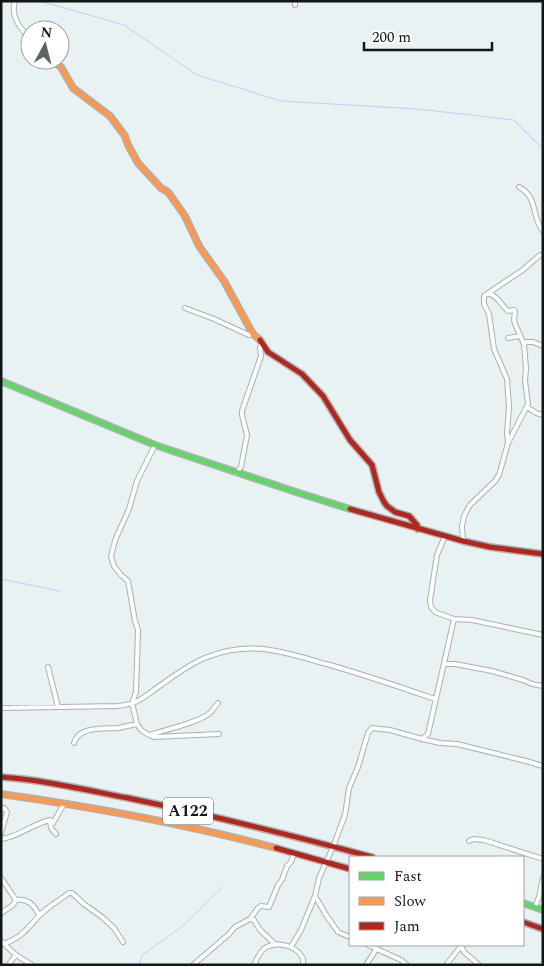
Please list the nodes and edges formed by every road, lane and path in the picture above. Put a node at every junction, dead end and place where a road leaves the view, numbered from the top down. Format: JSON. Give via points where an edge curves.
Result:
{"nodes":[{"id":1,"x":15,"y":1,"type":"edge"},
{"id":2,"x":20,"y":25,"type":"edge"},
{"id":3,"x":62,"y":70,"type":"edge"},
{"id":4,"x":519,"y":188,"type":"dead end"},
{"id":5,"x":543,"y":231,"type":"edge"},
{"id":6,"x":543,"y":255,"type":"edge"},
{"id":7,"x":489,"y":293,"type":"junction"},
{"id":8,"x":185,"y":308,"type":"dead end"},
{"id":9,"x":254,"y":334,"type":"junction"},
{"id":10,"x":520,"y":336,"type":"junction"},
{"id":11,"x":508,"y":338,"type":"dead end"},
{"id":12,"x":262,"y":343,"type":"junction"},
{"id":13,"x":524,"y":344,"type":"junction"},
{"id":14,"x":543,"y":346,"type":"edge"},
{"id":15,"x":1,"y":381,"type":"edge"},
{"id":16,"x":527,"y":407,"type":"junction"},
{"id":17,"x":543,"y":415,"type":"edge"},
{"id":18,"x":508,"y":444,"type":"junction"},
{"id":19,"x":155,"y":446,"type":"junction"},
{"id":20,"x":236,"y":472,"type":"junction"},
{"id":21,"x":418,"y":529,"type":"junction"},
{"id":22,"x":445,"y":536,"type":"junction"},
{"id":23,"x":463,"y":541,"type":"junction"},
{"id":24,"x":543,"y":554,"type":"edge"},
{"id":25,"x":454,"y":619,"type":"junction"},
{"id":26,"x":543,"y":635,"type":"edge"},
{"id":27,"x":444,"y":664,"type":"junction"},
{"id":28,"x":48,"y":667,"type":"dead end"},
{"id":29,"x":543,"y":686,"type":"edge"},
{"id":30,"x":435,"y":699,"type":"junction"},
{"id":31,"x":132,"y":703,"type":"junction"},
{"id":32,"x":218,"y":703,"type":"dead end"},
{"id":33,"x":58,"y":707,"type":"junction"},
{"id":34,"x":1,"y":708,"type":"edge"},
{"id":35,"x":137,"y":724,"type":"junction"},
{"id":36,"x":218,"y":734,"type":"dead end"},
{"id":37,"x":428,"y":734,"type":"junction"},
{"id":38,"x":148,"y":735,"type":"junction"},
{"id":39,"x":422,"y":739,"type":"junction"},
{"id":40,"x":431,"y":740,"type":"junction"},
{"id":41,"x":74,"y":743,"type":"dead end"},
{"id":42,"x":543,"y":766,"type":"edge"},
{"id":43,"x":1,"y":777,"type":"edge"},
{"id":44,"x":1,"y":794,"type":"edge"},
{"id":45,"x":64,"y":804,"type":"junction"},
{"id":46,"x":1,"y":808,"type":"edge"},
{"id":47,"x":50,"y":820,"type":"junction"},
{"id":48,"x":1,"y":833,"type":"edge"},
{"id":49,"x":56,"y":834,"type":"dead end"},
{"id":50,"x":1,"y":838,"type":"edge"},
{"id":51,"x":469,"y":841,"type":"dead end"},
{"id":52,"x":333,"y":847,"type":"junction"},
{"id":53,"x":294,"y":853,"type":"junction"},
{"id":54,"x":368,"y":856,"type":"edge"},
{"id":55,"x":543,"y":859,"type":"edge"},
{"id":56,"x":326,"y":861,"type":"junction"},
{"id":57,"x":349,"y":868,"type":"edge"},
{"id":58,"x":1,"y":878,"type":"edge"},
{"id":59,"x":543,"y":878,"type":"edge"},
{"id":60,"x":315,"y":896,"type":"junction"},
{"id":61,"x":16,"y":900,"type":"junction"},
{"id":62,"x":524,"y":903,"type":"edge"},
{"id":63,"x":535,"y":907,"type":"junction"},
{"id":64,"x":543,"y":910,"type":"edge"},
{"id":65,"x":1,"y":913,"type":"edge"},
{"id":66,"x":40,"y":916,"type":"junction"},
{"id":67,"x":250,"y":918,"type":"junction"},
{"id":68,"x":524,"y":922,"type":"edge"},
{"id":69,"x":543,"y":929,"type":"edge"},
{"id":70,"x":349,"y":937,"type":"edge"},
{"id":71,"x":3,"y":942,"type":"edge"},
{"id":72,"x":123,"y":942,"type":"dead end"},
{"id":73,"x":275,"y":944,"type":"junction"},
{"id":74,"x":371,"y":946,"type":"edge"},
{"id":75,"x":461,"y":946,"type":"edge"},
{"id":76,"x":462,"y":946,"type":"edge"},
{"id":77,"x":291,"y":947,"type":"junction"},
{"id":78,"x":377,"y":948,"type":"junction"},
{"id":79,"x":16,"y":955,"type":"junction"},
{"id":80,"x":8,"y":965,"type":"edge"},
{"id":81,"x":32,"y":965,"type":"edge"},
{"id":82,"x":193,"y":965,"type":"edge"},
{"id":83,"x":254,"y":965,"type":"edge"},
{"id":84,"x":303,"y":965,"type":"edge"},
{"id":85,"x":366,"y":965,"type":"edge"},
{"id":86,"x":407,"y":965,"type":"edge"},
{"id":87,"x":446,"y":965,"type":"edge"},
{"id":88,"x":479,"y":965,"type":"edge"}],
"edges":[{"from":1,"to":2,"type":"street","via":[[13,11]]},
{"from":3,"to":9,"type":"main road","via":[[73,88],[110,116],[125,136],[138,163],[168,192]]},
{"from":4,"to":5,"type":"street","via":[[532,201],[538,226]]},
{"from":6,"to":7,"type":"street"},
{"from":7,"to":10,"type":"street","via":[[497,297],[508,311],[515,311],[514,320]]},
{"from":7,"to":18,"type":"street","via":[[484,296],[484,304],[489,314],[494,349],[507,379]]},
{"from":8,"to":9,"type":"street","via":[[249,335]]},
{"from":9,"to":12,"type":"main road"},
{"from":10,"to":11,"type":"street"},
{"from":10,"to":13,"type":"street"},
{"from":12,"to":20,"type":"street","via":[[261,356],[242,410],[247,435],[241,467]]},
{"from":12,"to":21,"type":"main road","via":[[268,352],[294,368],[323,396],[350,440],[372,465],[384,502],[395,512],[410,516]]},
{"from":13,"to":14,"type":"street","via":[[534,342]]},
{"from":13,"to":16,"type":"street"},
{"from":15,"to":19,"type":"main road"},
{"from":16,"to":17,"type":"street"},
{"from":16,"to":18,"type":"street"},
{"from":18,"to":23,"type":"street","via":[[499,475],[470,505],[464,516]]},
{"from":19,"to":20,"type":"main road"},
{"from":19,"to":31,"type":"street","via":[[137,481],[112,548],[114,566],[128,582],[138,630],[136,692]]},
{"from":20,"to":21,"type":"main road"},
{"from":21,"to":22,"type":"main road"},
{"from":22,"to":23,"type":"main road"},
{"from":22,"to":25,"type":"street","via":[[430,600],[434,612]]},
{"from":23,"to":24,"type":"main road"},
{"from":25,"to":26,"type":"street"},
{"from":25,"to":27,"type":"street"},
{"from":27,"to":29,"type":"street","via":[[492,671]]},
{"from":27,"to":30,"type":"street"},
{"from":28,"to":33,"type":"street"},
{"from":30,"to":31,"type":"street","via":[[291,653],[249,648],[226,651],[197,661]]},
{"from":30,"to":37,"type":"street"},
{"from":31,"to":33,"type":"street"},
{"from":31,"to":35,"type":"street"},
{"from":32,"to":38,"type":"street","via":[[202,717]]},
{"from":33,"to":34,"type":"street"},
{"from":35,"to":38,"type":"street"},
{"from":35,"to":41,"type":"street","via":[[86,731]]},
{"from":36,"to":38,"type":"street"},
{"from":37,"to":39,"type":"street"},
{"from":37,"to":40,"type":"street"},
{"from":39,"to":40,"type":"street"},
{"from":39,"to":52,"type":"street","via":[[390,730],[370,730],[349,788],[345,815]]},
{"from":40,"to":42,"type":"street"},
{"from":43,"to":52,"type":"main road","number":"A122","via":[[59,784],[168,806]]},
{"from":44,"to":45,"type":"main road","number":"A122"},
{"from":45,"to":47,"type":"street","via":[[55,821]]},
{"from":45,"to":53,"type":"main road","number":"A122","via":[[157,820]]},
{"from":46,"to":48,"type":"street","via":[[7,812]]},
{"from":47,"to":49,"type":"street"},
{"from":47,"to":50,"type":"street","via":[[18,835]]},
{"from":51,"to":55,"type":"street","via":[[484,840]]},
{"from":52,"to":54,"type":"main road","number":"A122"},
{"from":52,"to":56,"type":"street"},
{"from":53,"to":56,"type":"main road","number":"A122"},
{"from":53,"to":67,"type":"street","via":[[269,907],[261,906]]},
{"from":56,"to":57,"type":"main road","number":"A122"},
{"from":56,"to":60,"type":"street"},
{"from":58,"to":61,"type":"street"},
{"from":59,"to":63,"type":"street"},
{"from":60,"to":70,"type":"street","via":[[338,932]]},
{"from":60,"to":77,"type":"street"},
{"from":61,"to":65,"type":"street"},
{"from":61,"to":66,"type":"street","via":[[28,901]]},
{"from":62,"to":63,"type":"main road"},
{"from":63,"to":64,"type":"main road"},
{"from":66,"to":71,"type":"street","via":[[20,936]]},
{"from":66,"to":72,"type":"street","via":[[72,893],[114,928]]},
{"from":67,"to":73,"type":"street"},
{"from":67,"to":82,"type":"street","via":[[234,927],[228,936]]},
{"from":68,"to":69,"type":"main road"},
{"from":71,"to":79,"type":"street"},
{"from":73,"to":77,"type":"street"},
{"from":73,"to":83,"type":"street","via":[[263,949]]},
{"from":74,"to":78,"type":"street"},
{"from":75,"to":87,"type":"street"},
{"from":76,"to":88,"type":"street","via":[[464,952]]},
{"from":77,"to":84,"type":"street","via":[[303,957]]},
{"from":78,"to":85,"type":"street"},
{"from":78,"to":86,"type":"street"},
{"from":79,"to":80,"type":"street"},
{"from":79,"to":81,"type":"street"}]}
